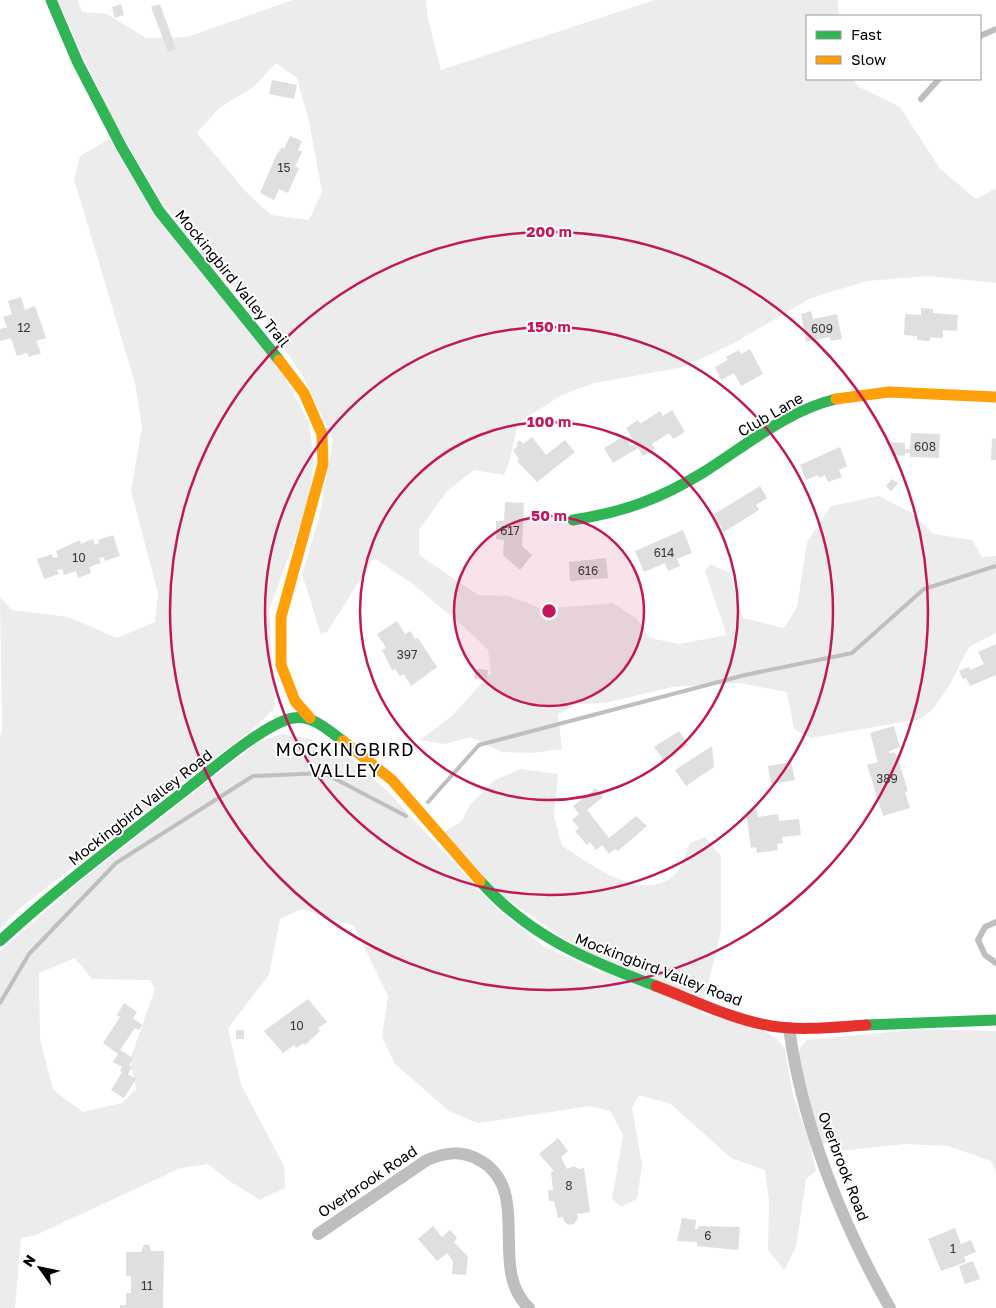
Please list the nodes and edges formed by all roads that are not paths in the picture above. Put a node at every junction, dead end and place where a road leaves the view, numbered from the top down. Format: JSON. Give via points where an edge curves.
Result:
{"nodes":[{"id":1,"x":51,"y":0,"type":"edge"},
{"id":2,"x":996,"y":29,"type":"edge"},
{"id":3,"x":981,"y":36,"type":"edge"},
{"id":4,"x":938,"y":80,"type":"edge"},
{"id":5,"x":921,"y":98,"type":"dead end"},
{"id":6,"x":996,"y":397,"type":"edge"},
{"id":7,"x":573,"y":520,"type":"dead end"},
{"id":8,"x":289,"y":586,"type":"joint"},
{"id":9,"x":310,"y":718,"type":"junction"},
{"id":10,"x":996,"y":922,"type":"edge"},
{"id":11,"x":0,"y":941,"type":"edge"},
{"id":12,"x":996,"y":963,"type":"edge"},
{"id":13,"x":996,"y":1020,"type":"edge"},
{"id":14,"x":789,"y":1028,"type":"junction"},
{"id":15,"x":318,"y":1234,"type":"dead end"},
{"id":16,"x":529,"y":1308,"type":"edge"},
{"id":17,"x":890,"y":1308,"type":"edge"}],
"edges":[{"from":1,"to":8,"type":"street","name":"Mockingbird Valley Trail","via":[[120,146],[159,211],[295,379],[317,419],[324,444],[323,464]]},
{"from":2,"to":3,"type":"lane"},
{"from":4,"to":5,"type":"lane"},
{"from":6,"to":7,"type":"street","name":"Club Lane","via":[[879,392],[824,401],[777,425],[668,492],[606,515]]},
{"from":8,"to":9,"type":"street","name":"Mockingbird Valley Road","via":[[281,617],[281,665],[295,700]]},
{"from":9,"to":11,"type":"street","name":"Mockingbird Valley Road","via":[[285,720],[243,745],[52,894]]},
{"from":9,"to":14,"type":"street","name":"Mockingbird Valley Road","via":[[392,780],[482,883],[509,909],[558,944],[586,959],[732,1015]]},
{"from":10,"to":12,"type":"lane","via":[[985,927],[978,940],[984,956]]},
{"from":13,"to":14,"type":"street","name":"Mockingbird Valley Road","via":[[897,1022],[816,1030]]},
{"from":14,"to":17,"type":"street","name":"Overbrook Road","via":[[808,1120],[856,1240]]},
{"from":15,"to":16,"type":"street","name":"Overbrook Road","via":[[427,1160],[444,1154],[466,1154],[487,1164],[501,1184],[508,1213],[510,1273],[516,1291]]}]}
